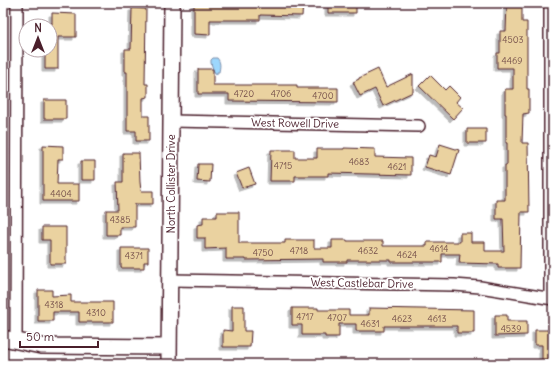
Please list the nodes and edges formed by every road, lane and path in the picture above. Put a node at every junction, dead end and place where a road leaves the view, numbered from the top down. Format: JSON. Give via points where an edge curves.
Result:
{"nodes":[{"id":1,"x":17,"y":3,"type":"edge"},
{"id":2,"x":172,"y":3,"type":"edge"},
{"id":3,"x":550,"y":3,"type":"edge"},
{"id":4,"x":552,"y":66,"type":"edge"},
{"id":5,"x":171,"y":121,"type":"junction"},
{"id":6,"x":419,"y":126,"type":"dead end"},
{"id":7,"x":551,"y":183,"type":"edge"},
{"id":8,"x":170,"y":280,"type":"junction"},
{"id":9,"x":551,"y":299,"type":"edge"},
{"id":10,"x":8,"y":340,"type":"edge"},
{"id":11,"x":169,"y":347,"type":"junction"},
{"id":12,"x":169,"y":364,"type":"edge"}],
"edges":[{"from":1,"to":10,"type":"street"},
{"from":2,"to":5,"type":"street","name":"North Collister Drive"},
{"from":3,"to":4,"type":"street"},
{"from":4,"to":7,"type":"street"},
{"from":5,"to":6,"type":"street","name":"West Rowell Drive"},
{"from":5,"to":8,"type":"street","name":"North Collister Drive"},
{"from":7,"to":9,"type":"street"},
{"from":8,"to":9,"type":"street","name":"West Castlebar Drive","via":[[454,285]]},
{"from":8,"to":11,"type":"street","name":"North Collister Drive"},
{"from":10,"to":11,"type":"street","via":[[41,346]]},
{"from":11,"to":12,"type":"street","name":"North Collister Drive"}]}
